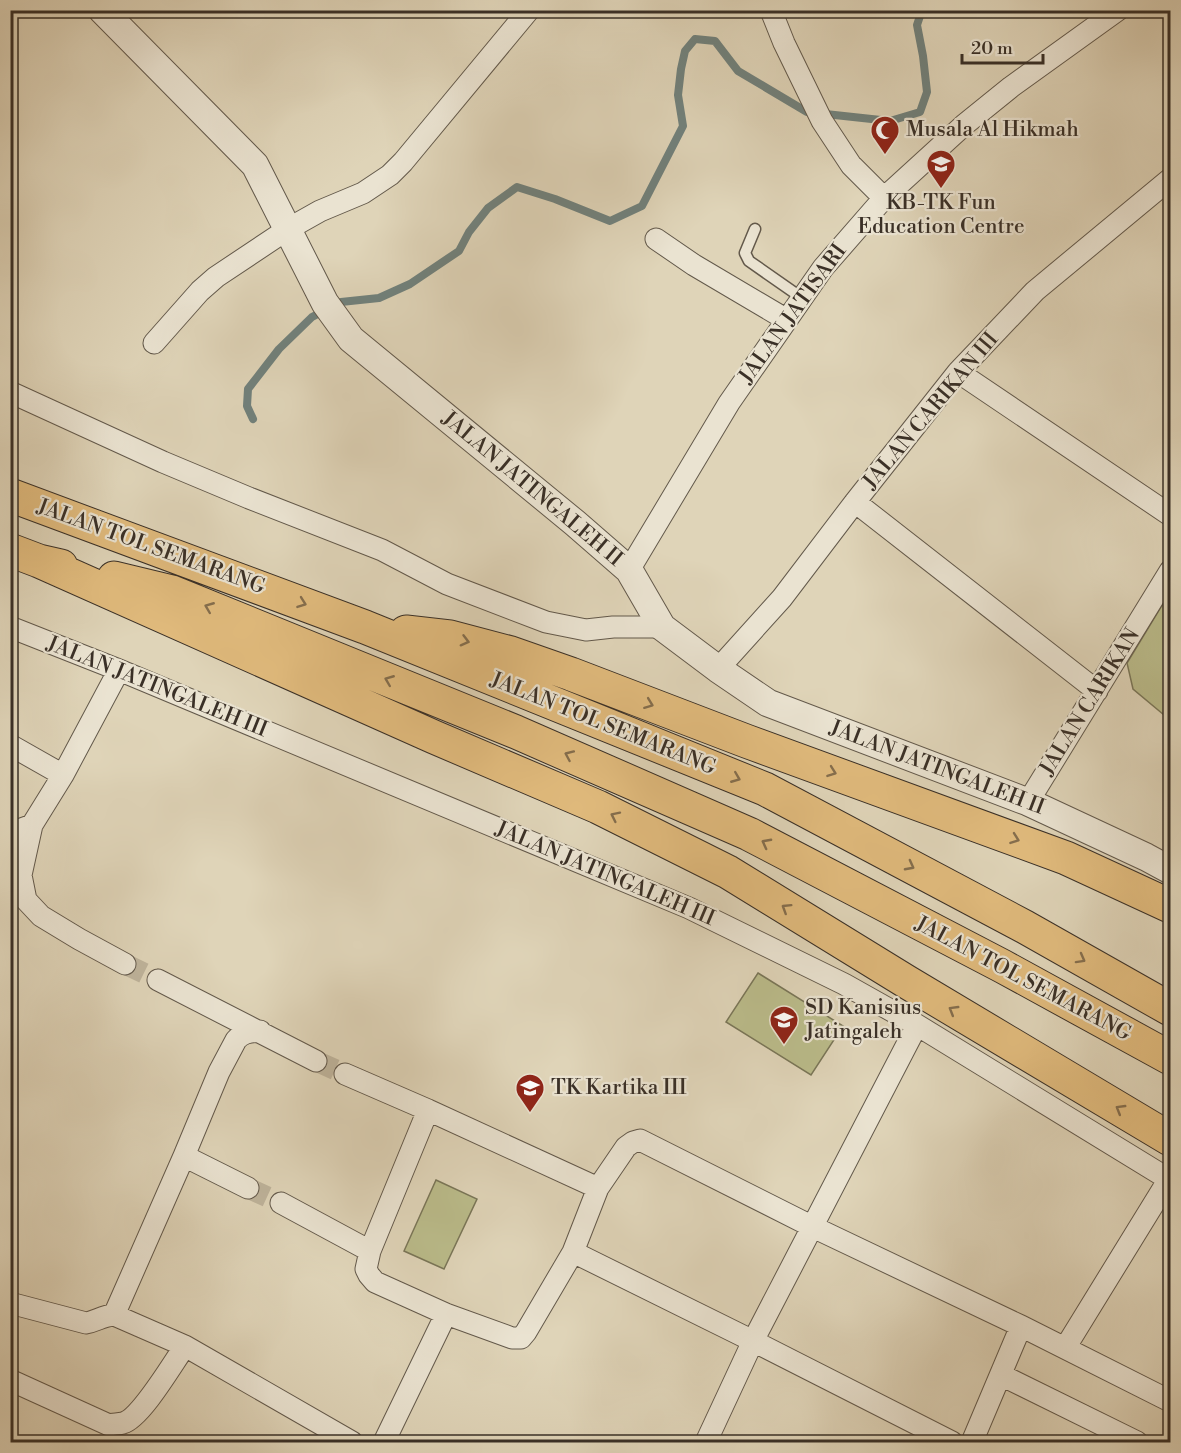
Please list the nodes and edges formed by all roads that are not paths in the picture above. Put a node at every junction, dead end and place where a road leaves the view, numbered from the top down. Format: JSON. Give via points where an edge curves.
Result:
{"nodes":[{"id":1,"x":529,"y":10,"type":"edge"},
{"id":2,"x":1118,"y":10,"type":"edge"},
{"id":3,"x":772,"y":11,"type":"edge"},
{"id":4,"x":114,"y":15,"type":"edge"},
{"id":5,"x":1170,"y":179,"type":"edge"},
{"id":6,"x":884,"y":198,"type":"junction"},
{"id":7,"x":288,"y":229,"type":"junction"},
{"id":8,"x":755,"y":229,"type":"dead end"},
{"id":9,"x":656,"y":239,"type":"dead end"},
{"id":10,"x":802,"y":298,"type":"junction"},
{"id":11,"x":787,"y":320,"type":"junction"},
{"id":12,"x":154,"y":343,"type":"dead end"},
{"id":13,"x":958,"y":372,"type":"junction"},
{"id":14,"x":10,"y":392,"type":"edge"},
{"id":15,"x":10,"y":495,"type":"edge"},
{"id":16,"x":855,"y":502,"type":"junction"},
{"id":17,"x":1170,"y":515,"type":"edge"},
{"id":18,"x":25,"y":556,"type":"edge"},
{"id":19,"x":629,"y":570,"type":"junction"},
{"id":20,"x":1170,"y":571,"type":"edge"},
{"id":21,"x":10,"y":627,"type":"edge"},
{"id":22,"x":365,"y":627,"type":"junction"},
{"id":23,"x":663,"y":627,"type":"junction"},
{"id":24,"x":718,"y":669,"type":"junction"},
{"id":25,"x":119,"y":670,"type":"junction"},
{"id":26,"x":1097,"y":691,"type":"junction"},
{"id":27,"x":10,"y":745,"type":"edge"},
{"id":28,"x":63,"y":775,"type":"junction"},
{"id":29,"x":1028,"y":802,"type":"junction"},
{"id":30,"x":32,"y":825,"type":"junction"},
{"id":31,"x":10,"y":833,"type":"edge"},
{"id":32,"x":1170,"y":870,"type":"edge"},
{"id":33,"x":1170,"y":906,"type":"edge"},
{"id":34,"x":125,"y":964,"type":"tunnel mouth"},
{"id":35,"x":158,"y":980,"type":"tunnel mouth"},
{"id":36,"x":1170,"y":1008,"type":"edge"},
{"id":37,"x":917,"y":1025,"type":"junction"},
{"id":38,"x":260,"y":1031,"type":"junction"},
{"id":39,"x":1170,"y":1058,"type":"edge"},
{"id":40,"x":316,"y":1061,"type":"tunnel mouth"},
{"id":41,"x":345,"y":1074,"type":"tunnel mouth"},
{"id":42,"x":428,"y":1110,"type":"junction"},
{"id":43,"x":1170,"y":1139,"type":"edge"},
{"id":44,"x":184,"y":1156,"type":"junction"},
{"id":45,"x":1170,"y":1180,"type":"edge"},
{"id":46,"x":248,"y":1188,"type":"tunnel mouth"},
{"id":47,"x":598,"y":1188,"type":"junction"},
{"id":48,"x":281,"y":1203,"type":"tunnel mouth"},
{"id":49,"x":813,"y":1227,"type":"junction"},
{"id":50,"x":370,"y":1251,"type":"junction"},
{"id":51,"x":573,"y":1252,"type":"junction"},
{"id":52,"x":10,"y":1303,"type":"edge"},
{"id":53,"x":446,"y":1314,"type":"junction"},
{"id":54,"x":114,"y":1315,"type":"junction"},
{"id":55,"x":1021,"y":1326,"type":"junction"},
{"id":56,"x":753,"y":1341,"type":"junction"},
{"id":57,"x":184,"y":1346,"type":"junction"},
{"id":58,"x":1065,"y":1348,"type":"junction"},
{"id":59,"x":1001,"y":1375,"type":"junction"},
{"id":60,"x":10,"y":1380,"type":"edge"},
{"id":61,"x":1170,"y":1401,"type":"edge"},
{"id":62,"x":352,"y":1443,"type":"edge"},
{"id":63,"x":384,"y":1443,"type":"edge"},
{"id":64,"x":706,"y":1443,"type":"edge"},
{"id":65,"x":952,"y":1443,"type":"edge"},
{"id":66,"x":972,"y":1443,"type":"edge"},
{"id":67,"x":1137,"y":1443,"type":"edge"}],
"edges":[{"from":1,"to":7,"type":"street","via":[[390,176]]},
{"from":2,"to":6,"type":"street","name":"JALAN JATISARI","via":[[1003,93]]},
{"from":3,"to":6,"type":"street","via":[[819,114],[851,165]]},
{"from":4,"to":7,"type":"street","name":"JALAN JATINGALEH II","via":[[255,165]]},
{"from":5,"to":13,"type":"street","name":"JALAN CARIKAN III","via":[[1035,291]]},
{"from":6,"to":10,"type":"street","name":"JALAN JATISARI"},
{"from":7,"to":12,"type":"street","via":[[216,277]]},
{"from":7,"to":19,"type":"street","name":"JALAN JATINGALEH II","via":[[330,310],[351,339]]},
{"from":8,"to":10,"type":"lane","via":[[745,253],[749,261]]},
{"from":9,"to":11,"type":"street"},
{"from":10,"to":11,"type":"street","name":"JALAN JATISARI"},
{"from":11,"to":19,"type":"street","name":"JALAN JATISARI","via":[[729,403]]},
{"from":13,"to":16,"type":"street","name":"JALAN CARIKAN III"},
{"from":13,"to":17,"type":"street"},
{"from":14,"to":23,"type":"street","via":[[163,462],[382,550],[447,584],[546,622],[586,630]]},
{"from":15,"to":22,"type":"highway","name":"JALAN TOL SEMARANG","one_way":true},
{"from":16,"to":24,"type":"street","name":"JALAN CARIKAN III","via":[[782,598]]},
{"from":16,"to":26,"type":"street"},
{"from":39,"to":18,"type":"highway","name":"JALAN TOL SEMARANG","one_way":true,"via":[[749,834],[516,732],[172,592]]},
{"from":43,"to":18,"type":"highway","one_way":true,"via":[[728,872],[598,807]]},
{"from":19,"to":23,"type":"street","name":"JALAN JATINGALEH II"},
{"from":20,"to":26,"type":"street","name":"JALAN CARIKAN"},
{"from":21,"to":25,"type":"street","name":"JALAN JATINGALEH III"},
{"from":22,"to":33,"type":"highway","one_way":true,"via":[[450,637],[511,653],[1066,858]]},
{"from":22,"to":36,"type":"highway","name":"JALAN TOL SEMARANG","one_way":true,"via":[[765,789]]},
{"from":23,"to":24,"type":"street","name":"JALAN JATINGALEH II"},
{"from":24,"to":29,"type":"street","name":"JALAN JATINGALEH II","via":[[768,703]]},
{"from":25,"to":28,"type":"street"},
{"from":25,"to":37,"type":"street","name":"JALAN JATINGALEH III","via":[[689,909],[844,984]]},
{"from":26,"to":29,"type":"street","name":"JALAN CARIKAN"},
{"from":27,"to":28,"type":"street"},
{"from":28,"to":30,"type":"street"},
{"from":29,"to":32,"type":"street","name":"JALAN JATINGALEH II"},
{"from":30,"to":31,"type":"street"},
{"from":30,"to":34,"type":"street","via":[[21,875],[26,900],[41,916]]},
{"from":35,"to":38,"type":"street"},
{"from":37,"to":45,"type":"street","name":"JALAN JATINGALEH III"},
{"from":37,"to":49,"type":"street"},
{"from":38,"to":40,"type":"street"},
{"from":38,"to":44,"type":"street","via":[[245,1033],[236,1040]]},
{"from":41,"to":42,"type":"street"},
{"from":42,"to":47,"type":"street"},
{"from":42,"to":50,"type":"street"},
{"from":44,"to":46,"type":"street"},
{"from":44,"to":54,"type":"street"},
{"from":45,"to":58,"type":"street"},
{"from":47,"to":49,"type":"street","via":[[626,1147],[640,1140]]},
{"from":47,"to":51,"type":"street"},
{"from":48,"to":50,"type":"street"},
{"from":49,"to":55,"type":"street"},
{"from":49,"to":56,"type":"street"},
{"from":50,"to":53,"type":"street","via":[[366,1269],[375,1282]]},
{"from":51,"to":53,"type":"street","via":[[521,1338]]},
{"from":51,"to":56,"type":"street"},
{"from":52,"to":54,"type":"street","via":[[86,1323]]},
{"from":53,"to":63,"type":"street"},
{"from":54,"to":57,"type":"street"},
{"from":55,"to":58,"type":"street"},
{"from":55,"to":59,"type":"street"},
{"from":56,"to":64,"type":"street"},
{"from":56,"to":65,"type":"street"},
{"from":57,"to":60,"type":"street","via":[[135,1416],[124,1423],[109,1425]]},
{"from":57,"to":62,"type":"street"},
{"from":58,"to":61,"type":"street"},
{"from":59,"to":66,"type":"street"},
{"from":59,"to":67,"type":"street"}]}
